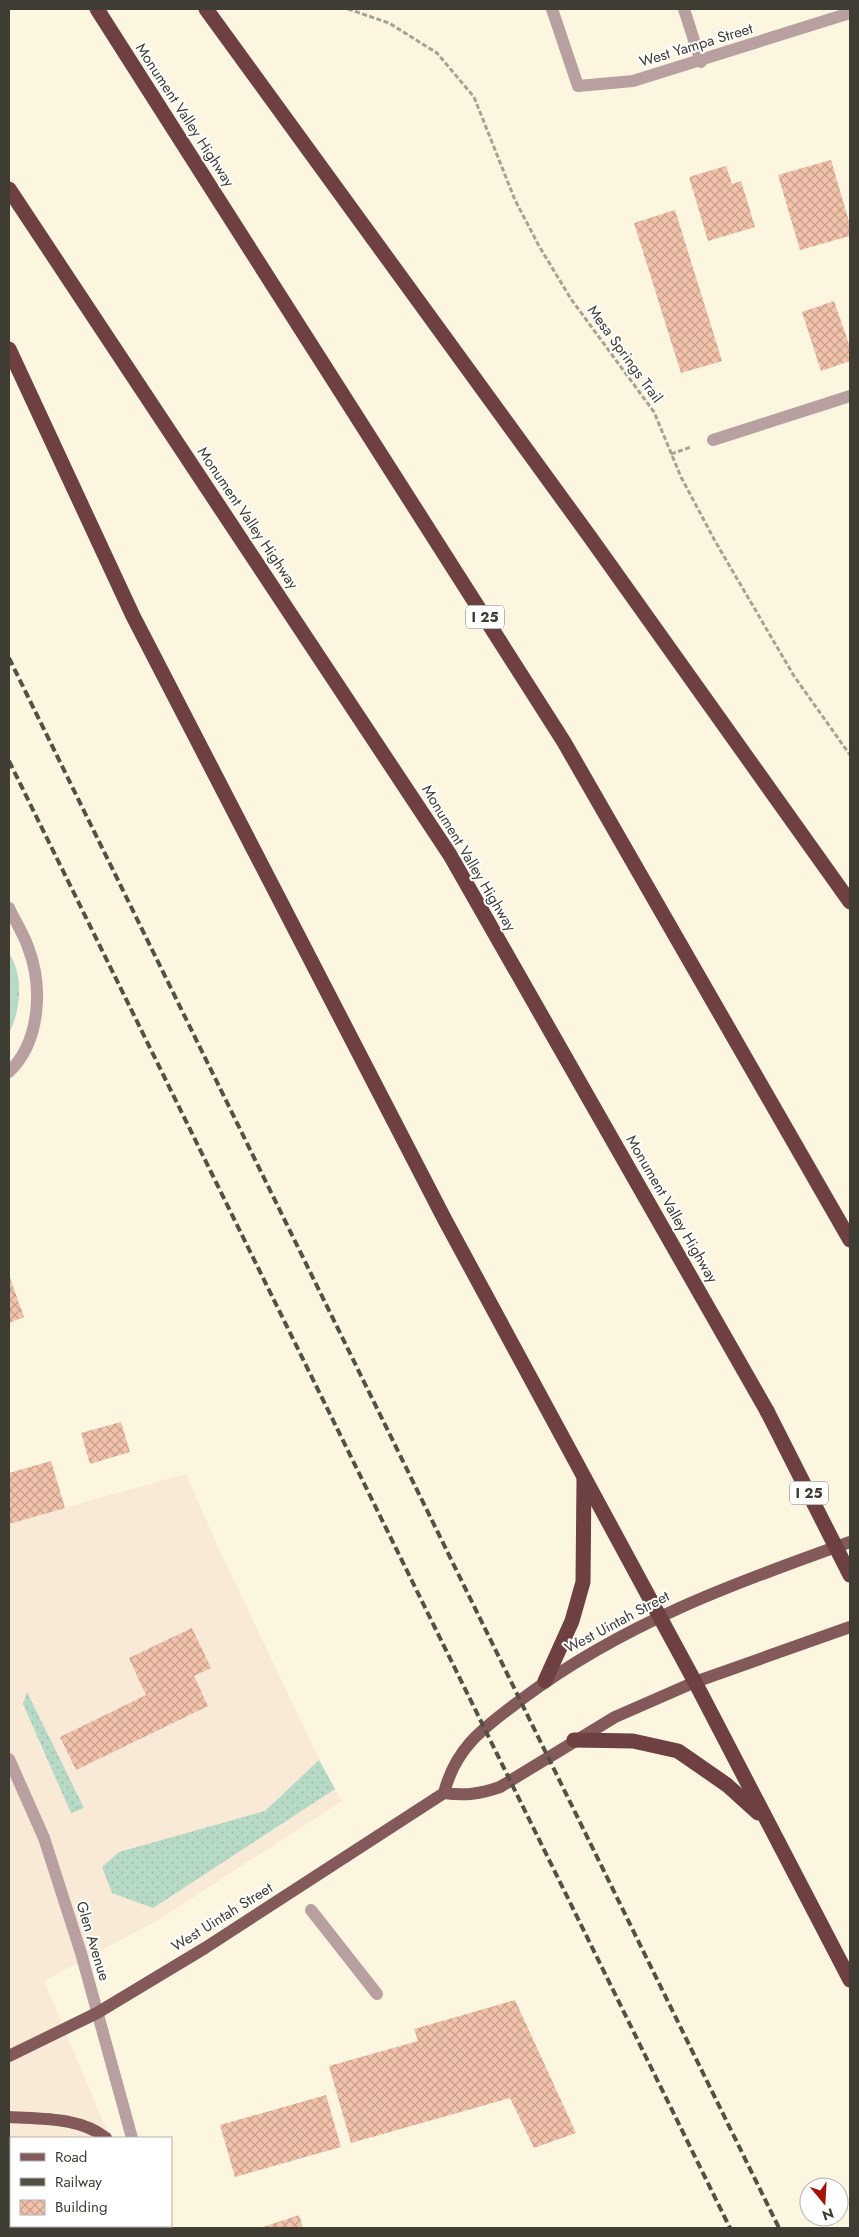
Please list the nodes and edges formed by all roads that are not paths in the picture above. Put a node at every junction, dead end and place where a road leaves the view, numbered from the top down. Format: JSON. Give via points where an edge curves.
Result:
{"nodes":[{"id":1,"x":97,"y":9,"type":"edge"},
{"id":2,"x":206,"y":9,"type":"edge"},
{"id":3,"x":552,"y":9,"type":"edge"},
{"id":4,"x":684,"y":9,"type":"edge"},
{"id":5,"x":850,"y":14,"type":"edge"},
{"id":6,"x":701,"y":62,"type":"junction"},
{"id":7,"x":9,"y":189,"type":"edge"},
{"id":8,"x":9,"y":349,"type":"edge"},
{"id":9,"x":850,"y":396,"type":"edge"},
{"id":10,"x":713,"y":440,"type":"dead end"},
{"id":11,"x":850,"y":902,"type":"edge"},
{"id":12,"x":9,"y":908,"type":"edge"},
{"id":13,"x":9,"y":1072,"type":"edge"},
{"id":14,"x":850,"y":1240,"type":"edge"},
{"id":15,"x":584,"y":1478,"type":"junction"},
{"id":16,"x":850,"y":1542,"type":"edge"},
{"id":17,"x":850,"y":1575,"type":"edge"},
{"id":18,"x":659,"y":1616,"type":"junction"},
{"id":19,"x":850,"y":1627,"type":"edge"},
{"id":20,"x":545,"y":1682,"type":"junction"},
{"id":21,"x":695,"y":1682,"type":"junction"},
{"id":22,"x":574,"y":1740,"type":"junction"},
{"id":23,"x":9,"y":1759,"type":"edge"},
{"id":24,"x":444,"y":1793,"type":"junction"},
{"id":25,"x":766,"y":1821,"type":"junction"},
{"id":26,"x":311,"y":1910,"type":"dead end"},
{"id":27,"x":850,"y":1980,"type":"edge"},
{"id":28,"x":377,"y":1994,"type":"dead end"},
{"id":29,"x":97,"y":2013,"type":"junction"},
{"id":30,"x":9,"y":2056,"type":"edge"},
{"id":31,"x":9,"y":2117,"type":"edge"},
{"id":32,"x":104,"y":2137,"type":"edge"},
{"id":33,"x":132,"y":2137,"type":"edge"}],
"edges":[{"from":1,"to":14,"type":"highway","name":"Monument Valley Highway","number":"I 25","via":[[564,742]]},
{"from":2,"to":11,"type":"highway","via":[[590,537]]},
{"from":3,"to":6,"type":"street","name":"West Yampa Street","via":[[578,86],[633,82]]},
{"from":4,"to":6,"type":"street"},
{"from":5,"to":6,"type":"street","name":"West Yampa Street"},
{"from":7,"to":17,"type":"highway","name":"Monument Valley Highway","number":"I 25","bridge":true,"via":[[450,855],[767,1411]]},
{"from":8,"to":15,"type":"highway","via":[[133,616],[445,1220]]},
{"from":9,"to":10,"type":"street"},
{"from":12,"to":13,"type":"street","via":[[28,947],[38,1003],[25,1047]]},
{"from":15,"to":18,"type":"highway"},
{"from":15,"to":20,"type":"highway","via":[[583,1582],[572,1621]]},
{"from":16,"to":18,"type":"main road","name":"West Uintah Street","via":[[742,1580]]},
{"from":18,"to":20,"type":"main road","name":"West Uintah Street","via":[[584,1656]]},
{"from":18,"to":21,"type":"highway"},
{"from":19,"to":21,"type":"main road"},
{"from":20,"to":24,"type":"main road","name":"West Uintah Street","via":[[480,1731],[449,1774]]},
{"from":21,"to":22,"type":"main road","via":[[615,1717]]},
{"from":21,"to":25,"type":"highway"},
{"from":22,"to":24,"type":"main road","via":[[500,1787],[466,1796]]},
{"from":22,"to":25,"type":"highway","via":[[632,1741],[678,1751],[727,1785]]},
{"from":23,"to":29,"type":"street","name":"Glen Avenue","via":[[44,1838]]},
{"from":24,"to":29,"type":"main road","name":"West Uintah Street","via":[[205,1948]]},
{"from":25,"to":27,"type":"highway"},
{"from":26,"to":28,"type":"street"},
{"from":29,"to":30,"type":"main road","name":"West Uintah Street"},
{"from":29,"to":33,"type":"street","name":"Glen Avenue"},
{"from":31,"to":32,"type":"main road","via":[[51,2119],[86,2127]]}]}
